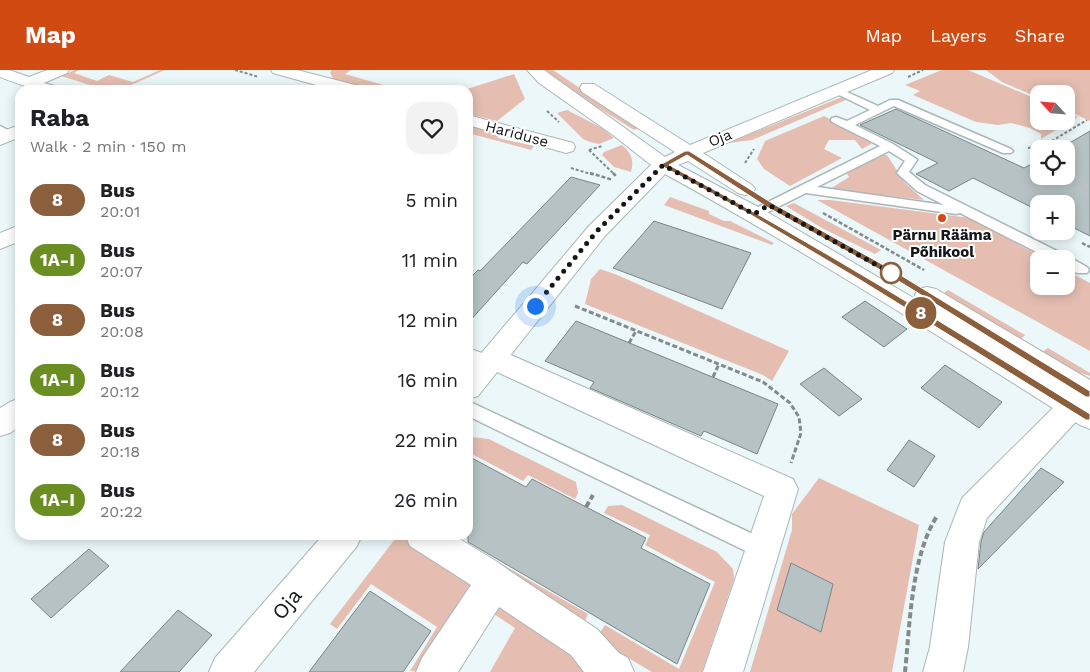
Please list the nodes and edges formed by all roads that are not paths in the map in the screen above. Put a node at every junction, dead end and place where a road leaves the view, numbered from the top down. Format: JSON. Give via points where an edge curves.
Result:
{"nodes":[{"id":1,"x":61,"y":70,"type":"edge"},
{"id":2,"x":279,"y":70,"type":"edge"},
{"id":3,"x":535,"y":70,"type":"edge"},
{"id":4,"x":886,"y":70,"type":"edge"},
{"id":5,"x":0,"y":72,"type":"edge"},
{"id":6,"x":310,"y":73,"type":"edge"},
{"id":7,"x":577,"y":81,"type":"dead end"},
{"id":8,"x":29,"y":83,"type":"junction"},
{"id":9,"x":35,"y":85,"type":"edge"},
{"id":10,"x":290,"y":85,"type":"edge"},
{"id":11,"x":340,"y":85,"type":"edge"},
{"id":12,"x":836,"y":90,"type":"junction"},
{"id":13,"x":879,"y":110,"type":"junction"},
{"id":14,"x":473,"y":121,"type":"edge"},
{"id":15,"x":889,"y":146,"type":"junction"},
{"id":16,"x":566,"y":147,"type":"dead end"},
{"id":17,"x":1007,"y":151,"type":"road end"},
{"id":18,"x":687,"y":152,"type":"junction"},
{"id":19,"x":663,"y":165,"type":"junction"},
{"id":20,"x":805,"y":189,"type":"junction"},
{"id":21,"x":771,"y":205,"type":"junction"},
{"id":22,"x":970,"y":212,"type":"junction"},
{"id":23,"x":15,"y":234,"type":"edge"},
{"id":24,"x":0,"y":242,"type":"edge"},
{"id":25,"x":1044,"y":250,"type":"edge"},
{"id":26,"x":1075,"y":266,"type":"edge"},
{"id":27,"x":1082,"y":270,"type":"dead end"},
{"id":28,"x":482,"y":361,"type":"edge"},
{"id":29,"x":473,"y":378,"type":"edge"},
{"id":30,"x":1084,"y":406,"type":"edge"},
{"id":31,"x":473,"y":410,"type":"edge"},
{"id":32,"x":15,"y":414,"type":"edge"},
{"id":33,"x":0,"y":424,"type":"edge"},
{"id":34,"x":341,"y":540,"type":"edge"},
{"id":35,"x":430,"y":540,"type":"edge"},
{"id":36,"x":763,"y":550,"type":"junction"},
{"id":37,"x":494,"y":582,"type":"junction"},
{"id":38,"x":607,"y":670,"type":"edge"},
{"id":39,"x":229,"y":672,"type":"edge"},
{"id":40,"x":436,"y":672,"type":"edge"},
{"id":41,"x":722,"y":672,"type":"edge"},
{"id":42,"x":943,"y":672,"type":"edge"}],
"edges":[{"from":1,"to":8,"type":"street"},
{"from":2,"to":6,"type":"street"},
{"from":3,"to":19,"type":"street"},
{"from":4,"to":12,"type":"street","name":"Oja"},
{"from":5,"to":8,"type":"street"},
{"from":6,"to":10,"type":"street"},
{"from":6,"to":11,"type":"street"},
{"from":7,"to":18,"type":"street"},
{"from":8,"to":9,"type":"street"},
{"from":12,"to":13,"type":"lane"},
{"from":12,"to":18,"type":"street","name":"Oja"},
{"from":13,"to":15,"type":"lane","via":[[841,122]]},
{"from":13,"to":17,"type":"lane","via":[[894,102]]},
{"from":14,"to":16,"type":"street","name":"Hariduse"},
{"from":15,"to":20,"type":"lane"},
{"from":15,"to":22,"type":"lane","via":[[911,160],[903,173],[921,188]]},
{"from":18,"to":19,"type":"street","name":"Oja"},
{"from":18,"to":21,"type":"street"},
{"from":19,"to":21,"type":"street"},
{"from":19,"to":28,"type":"street","name":"Oja","via":[[597,231]]},
{"from":20,"to":21,"type":"lane"},
{"from":20,"to":22,"type":"lane"},
{"from":21,"to":30,"type":"street","via":[[886,270]]},
{"from":22,"to":25,"type":"lane"},
{"from":23,"to":24,"type":"street"},
{"from":26,"to":27,"type":"lane"},
{"from":28,"to":29,"type":"street","name":"Oja"},
{"from":28,"to":36,"type":"street","via":[[782,489]]},
{"from":30,"to":42,"type":"street","via":[[974,509],[962,542]]},
{"from":31,"to":36,"type":"lane"},
{"from":32,"to":33,"type":"street"},
{"from":34,"to":39,"type":"street","name":"Oja"},
{"from":35,"to":37,"type":"street","via":[[484,572]]},
{"from":36,"to":41,"type":"street"},
{"from":37,"to":38,"type":"street","via":[[584,642]]},
{"from":37,"to":40,"type":"street"}]}
